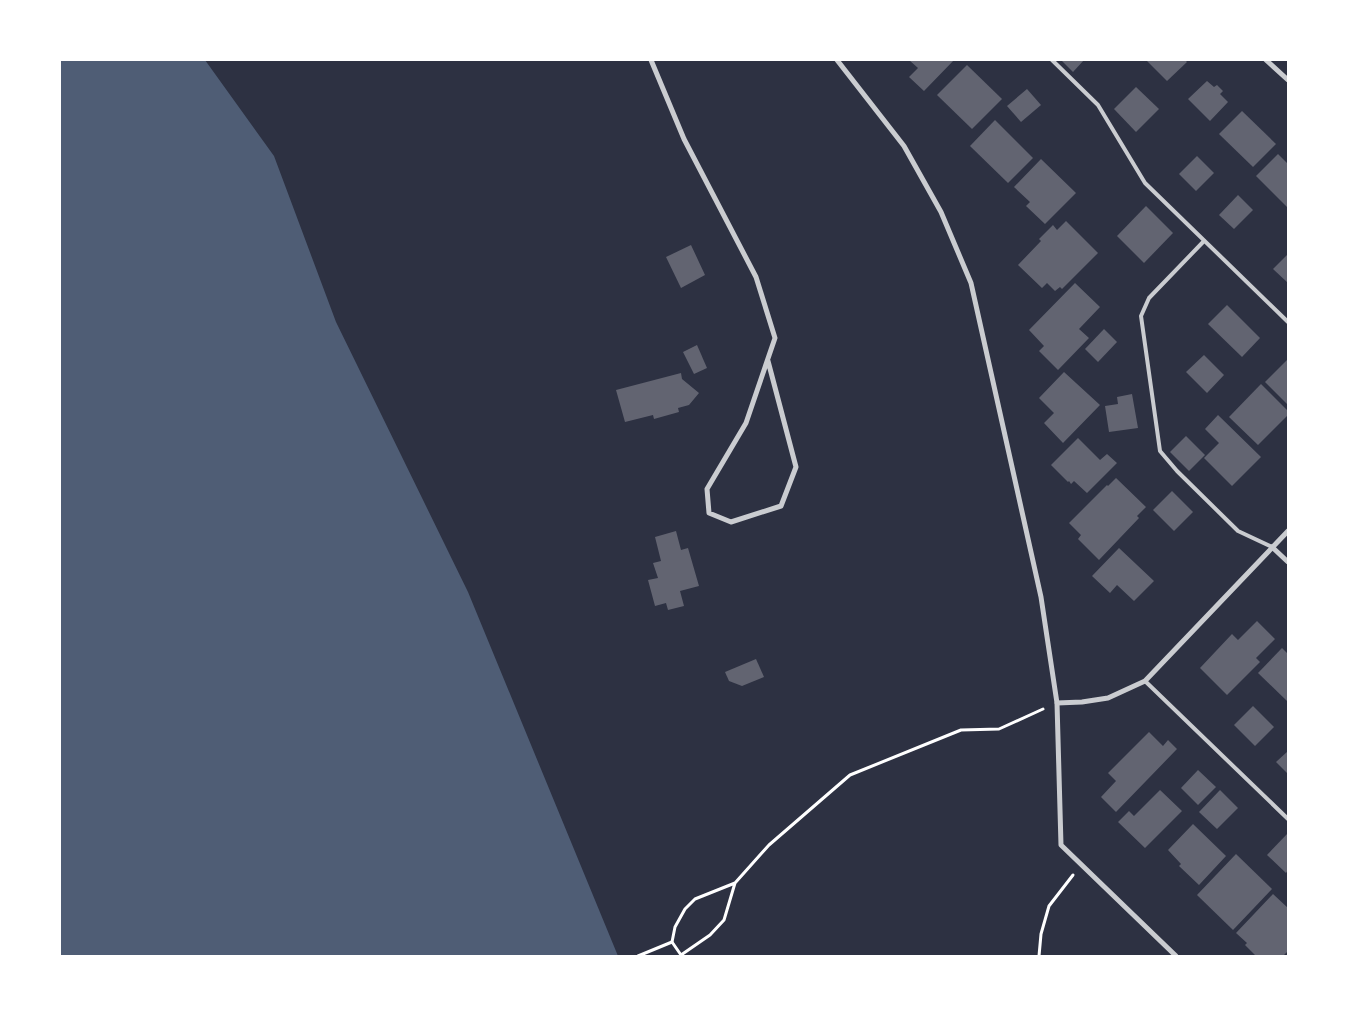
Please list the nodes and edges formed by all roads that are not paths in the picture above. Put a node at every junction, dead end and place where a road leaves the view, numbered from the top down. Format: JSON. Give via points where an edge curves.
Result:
{"nodes":[{"id":1,"x":652,"y":60,"type":"edge"},
{"id":2,"x":837,"y":60,"type":"edge"},
{"id":3,"x":1052,"y":60,"type":"edge"},
{"id":4,"x":1266,"y":60,"type":"edge"},
{"id":5,"x":1288,"y":80,"type":"edge"},
{"id":6,"x":1204,"y":241,"type":"junction"},
{"id":7,"x":1288,"y":322,"type":"edge"},
{"id":8,"x":768,"y":360,"type":"junction"},
{"id":9,"x":1288,"y":531,"type":"edge"},
{"id":10,"x":1272,"y":547,"type":"junction"},
{"id":11,"x":1288,"y":562,"type":"edge"},
{"id":12,"x":1145,"y":681,"type":"junction"},
{"id":13,"x":1057,"y":702,"type":"junction"},
{"id":14,"x":1288,"y":819,"type":"edge"},
{"id":15,"x":1176,"y":956,"type":"edge"}],
"edges":[{"from":1,"to":8,"type":"street","via":[[684,139],[756,277],[775,338]]},
{"from":2,"to":13,"type":"street","via":[[904,146],[941,212],[971,283],[1041,597]]},
{"from":3,"to":6,"type":"lane","via":[[1098,105],[1145,183]]},
{"from":4,"to":5,"type":"street"},
{"from":6,"to":7,"type":"lane"},
{"from":6,"to":10,"type":"lane","via":[[1148,298],[1142,316],[1160,451],[1238,531]]},
{"from":8,"to":8,"type":"street","via":[[746,423],[707,489],[709,513],[731,522],[781,506],[796,467]]},
{"from":9,"to":10,"type":"street"},
{"from":10,"to":11,"type":"street"},
{"from":10,"to":12,"type":"street"},
{"from":12,"to":13,"type":"street","via":[[1108,698]]},
{"from":12,"to":14,"type":"lane"},
{"from":13,"to":15,"type":"street","via":[[1061,845]]}]}
